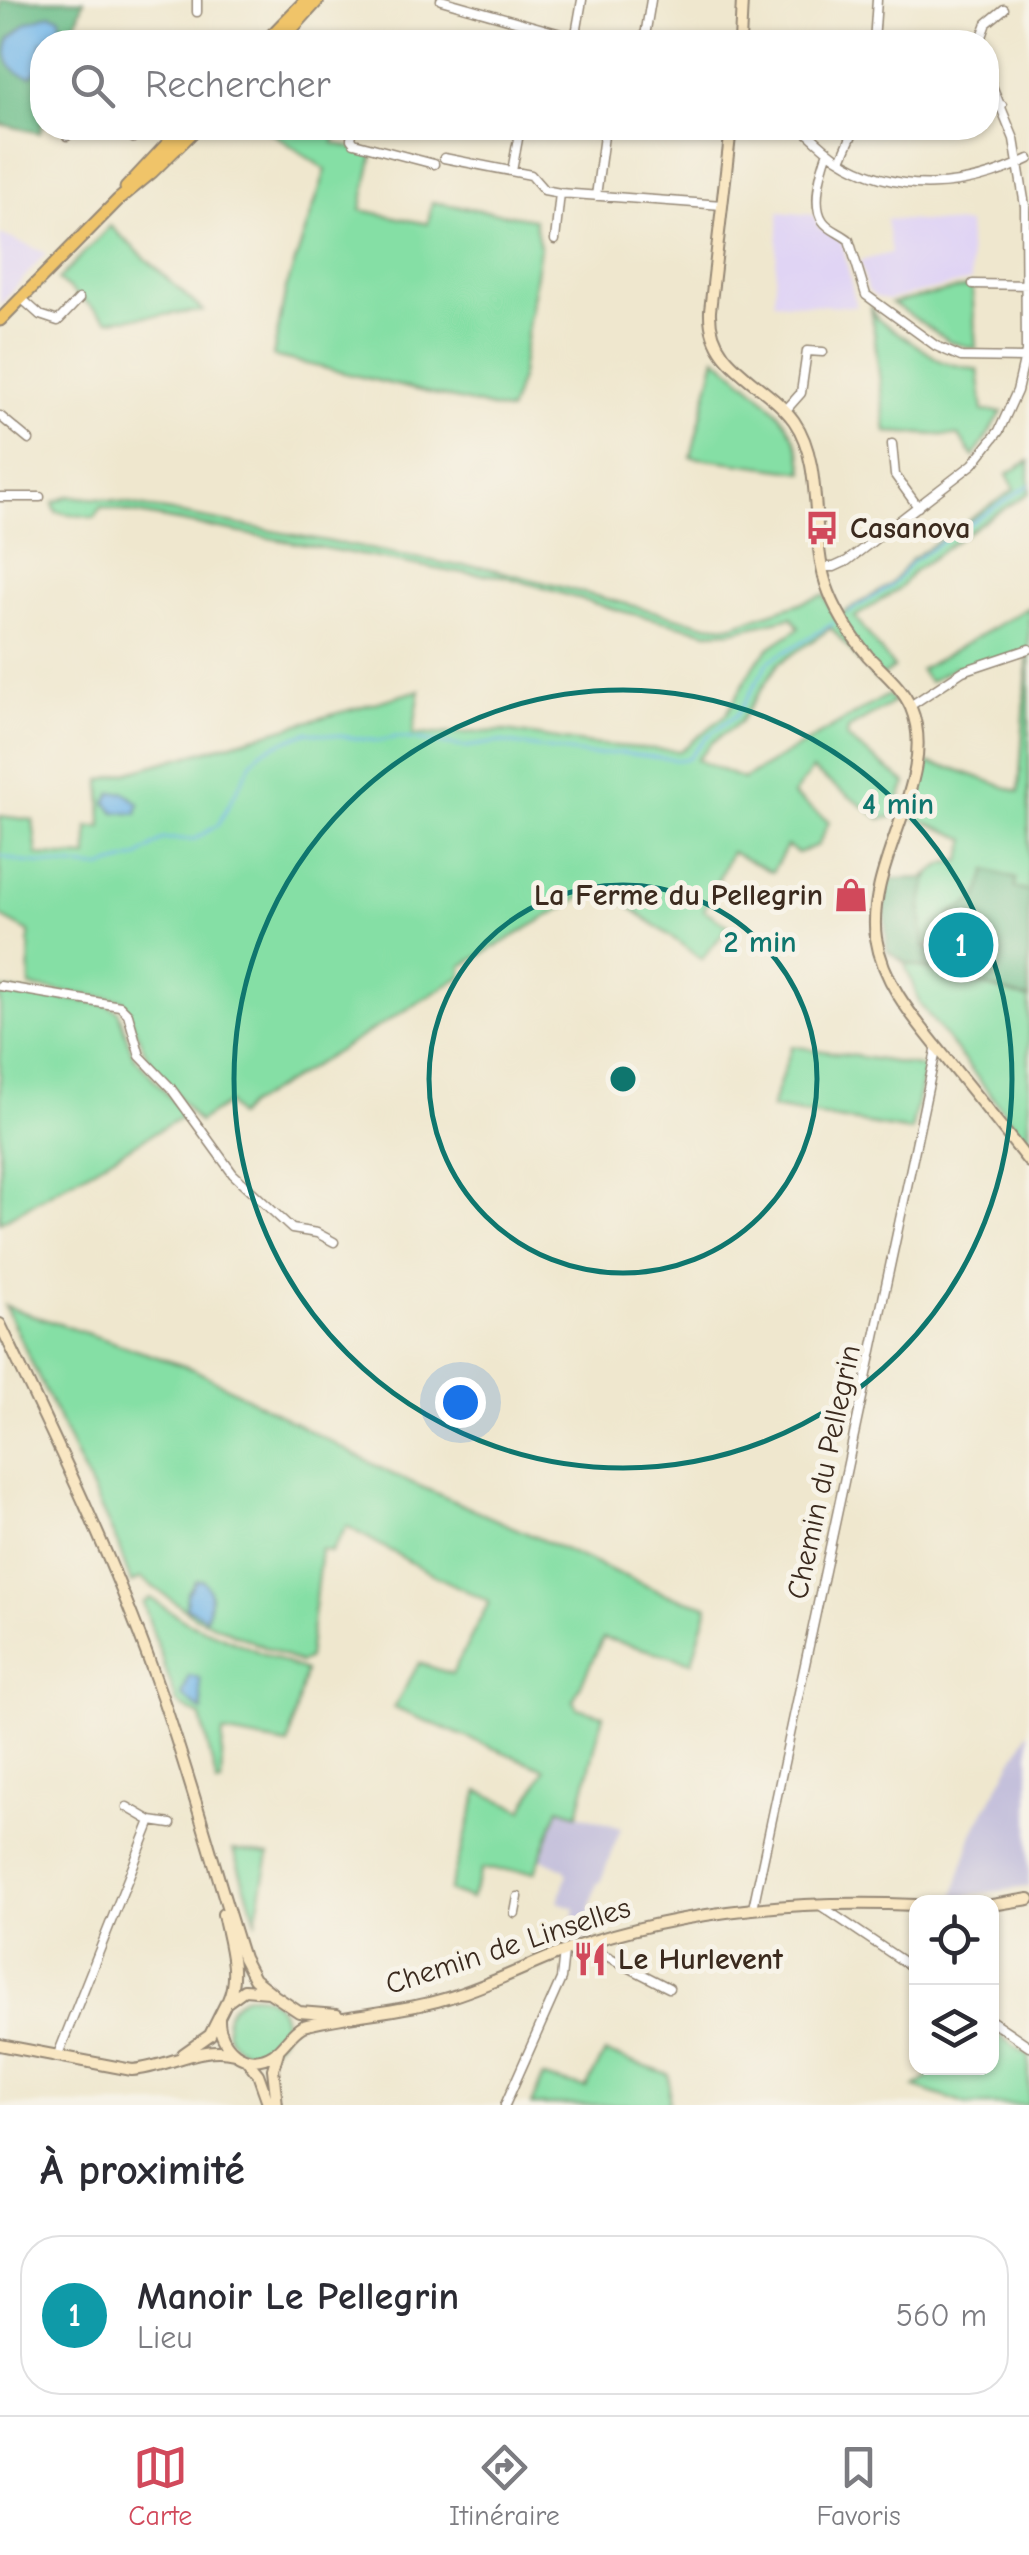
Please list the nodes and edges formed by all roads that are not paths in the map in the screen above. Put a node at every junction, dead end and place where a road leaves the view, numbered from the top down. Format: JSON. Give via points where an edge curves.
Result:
{"nodes":[{"id":1,"x":197,"y":0,"type":"edge"},
{"id":2,"x":441,"y":0,"type":"edge"},
{"id":3,"x":582,"y":0,"type":"edge"},
{"id":4,"x":652,"y":0,"type":"edge"},
{"id":5,"x":742,"y":0,"type":"edge"},
{"id":6,"x":877,"y":0,"type":"edge"},
{"id":7,"x":302,"y":6,"type":"edge"},
{"id":8,"x":1004,"y":9,"type":"dead end"},
{"id":9,"x":197,"y":12,"type":"dead end"},
{"id":10,"x":277,"y":30,"type":"edge"},
{"id":11,"x":291,"y":30,"type":"edge"},
{"id":12,"x":542,"y":30,"type":"edge"},
{"id":13,"x":577,"y":30,"type":"edge"},
{"id":14,"x":646,"y":30,"type":"edge"},
{"id":15,"x":741,"y":30,"type":"edge"},
{"id":16,"x":875,"y":30,"type":"edge"},
{"id":17,"x":984,"y":30,"type":"edge"},
{"id":18,"x":999,"y":98,"type":"edge"},
{"id":19,"x":1002,"y":104,"type":"junction"},
{"id":20,"x":999,"y":105,"type":"edge"},
{"id":21,"x":171,"y":140,"type":"edge"},
{"id":22,"x":176,"y":140,"type":"edge"},
{"id":23,"x":179,"y":140,"type":"edge"},
{"id":24,"x":352,"y":140,"type":"edge"},
{"id":25,"x":518,"y":140,"type":"edge"},
{"id":26,"x":603,"y":140,"type":"edge"},
{"id":27,"x":730,"y":140,"type":"edge"},
{"id":28,"x":816,"y":140,"type":"edge"},
{"id":29,"x":850,"y":140,"type":"edge"},
{"id":30,"x":174,"y":143,"type":"junction"},
{"id":31,"x":828,"y":151,"type":"junction"},
{"id":32,"x":444,"y":158,"type":"dead end"},
{"id":33,"x":841,"y":160,"type":"junction"},
{"id":34,"x":1024,"y":161,"type":"edge"},
{"id":35,"x":434,"y":164,"type":"dead end"},
{"id":36,"x":512,"y":172,"type":"junction"},
{"id":37,"x":560,"y":192,"type":"junction"},
{"id":38,"x":596,"y":196,"type":"junction"},
{"id":39,"x":722,"y":204,"type":"junction"},
{"id":40,"x":554,"y":240,"type":"dead end"},
{"id":41,"x":973,"y":284,"type":"dead end"},
{"id":42,"x":1028,"y":285,"type":"edge"},
{"id":43,"x":21,"y":298,"type":"junction"},
{"id":44,"x":79,"y":299,"type":"dead end"},
{"id":45,"x":0,"y":320,"type":"edge"},
{"id":46,"x":823,"y":352,"type":"dead end"},
{"id":47,"x":1025,"y":358,"type":"junction"},
{"id":48,"x":1017,"y":392,"type":"junction"},
{"id":49,"x":1029,"y":397,"type":"edge"},
{"id":50,"x":786,"y":411,"type":"junction"},
{"id":51,"x":0,"y":416,"type":"edge"},
{"id":52,"x":30,"y":440,"type":"dead end"},
{"id":53,"x":892,"y":444,"type":"dead end"},
{"id":54,"x":0,"y":496,"type":"edge"},
{"id":55,"x":40,"y":497,"type":"dead end"},
{"id":56,"x":918,"y":507,"type":"junction"},
{"id":57,"x":822,"y":568,"type":"junction"},
{"id":58,"x":1029,"y":649,"type":"edge"},
{"id":59,"x":910,"y":706,"type":"junction"},
{"id":60,"x":0,"y":986,"type":"edge"},
{"id":61,"x":937,"y":1046,"type":"junction"},
{"id":62,"x":1029,"y":1162,"type":"edge"},
{"id":63,"x":334,"y":1242,"type":"dead end"},
{"id":64,"x":0,"y":1324,"type":"edge"},
{"id":65,"x":127,"y":1808,"type":"dead end"},
{"id":66,"x":151,"y":1821,"type":"junction"},
{"id":67,"x":171,"y":1824,"type":"dead end"},
{"id":68,"x":213,"y":1864,"type":"junction"},
{"id":69,"x":518,"y":1896,"type":"dead end"},
{"id":70,"x":1029,"y":1899,"type":"edge"},
{"id":71,"x":818,"y":1904,"type":"junction"},
{"id":72,"x":999,"y":1904,"type":"edge"},
{"id":73,"x":909,"y":1905,"type":"edge"},
{"id":74,"x":753,"y":1908,"type":"junction"},
{"id":75,"x":515,"y":1913,"type":"dead end"},
{"id":76,"x":583,"y":1944,"type":"junction"},
{"id":77,"x":564,"y":1952,"type":"junction"},
{"id":78,"x":909,"y":1965,"type":"edge"},
{"id":79,"x":669,"y":1988,"type":"dead end"},
{"id":80,"x":273,"y":1994,"type":"junction"},
{"id":81,"x":226,"y":2002,"type":"junction"},
{"id":82,"x":282,"y":2002,"type":"junction"},
{"id":83,"x":353,"y":2016,"type":"junction"},
{"id":84,"x":219,"y":2018,"type":"junction"},
{"id":85,"x":999,"y":2026,"type":"edge"},
{"id":86,"x":283,"y":2044,"type":"junction"},
{"id":87,"x":0,"y":2045,"type":"edge"},
{"id":88,"x":1029,"y":2046,"type":"edge"},
{"id":89,"x":240,"y":2056,"type":"junction"},
{"id":90,"x":57,"y":2057,"type":"junction"},
{"id":91,"x":169,"y":2063,"type":"junction"},
{"id":92,"x":273,"y":2105,"type":"edge"},
{"id":93,"x":505,"y":2105,"type":"edge"}],
"edges":[{"from":1,"to":9,"type":"street"},
{"from":2,"to":12,"type":"street"},
{"from":3,"to":13,"type":"street"},
{"from":4,"to":14,"type":"street"},
{"from":5,"to":15,"type":"street"},
{"from":6,"to":16,"type":"street"},
{"from":7,"to":10,"type":"main road"},
{"from":7,"to":11,"type":"main road"},
{"from":8,"to":17,"type":"street"},
{"from":18,"to":19,"type":"street"},
{"from":19,"to":20,"type":"street"},
{"from":19,"to":34,"type":"street"},
{"from":21,"to":30,"type":"street"},
{"from":22,"to":30,"type":"main road"},
{"from":23,"to":30,"type":"main road"},
{"from":24,"to":35,"type":"street"},
{"from":25,"to":36,"type":"street"},
{"from":26,"to":38,"type":"street"},
{"from":27,"to":39,"type":"street"},
{"from":28,"to":31,"type":"street"},
{"from":29,"to":33,"type":"street"},
{"from":30,"to":43,"type":"main road"},
{"from":31,"to":33,"type":"street"},
{"from":31,"to":47,"type":"street","via":[[818,212],[849,240],[869,298],[952,354]]},
{"from":32,"to":36,"type":"street"},
{"from":33,"to":34,"type":"street","via":[[878,177],[924,184],[970,181]]},
{"from":34,"to":42,"type":"street"},
{"from":36,"to":37,"type":"street"},
{"from":37,"to":38,"type":"street"},
{"from":37,"to":40,"type":"street"},
{"from":38,"to":39,"type":"street"},
{"from":39,"to":50,"type":"street","via":[[711,334],[723,357]]},
{"from":41,"to":42,"type":"street"},
{"from":42,"to":47,"type":"street"},
{"from":43,"to":44,"type":"street","via":[[58,321]]},
{"from":43,"to":45,"type":"main road"},
{"from":46,"to":50,"type":"street","via":[[807,350],[801,393]]},
{"from":47,"to":48,"type":"street"},
{"from":48,"to":49,"type":"street"},
{"from":48,"to":56,"type":"street","via":[[984,453]]},
{"from":50,"to":57,"type":"street","via":[[808,451]]},
{"from":51,"to":52,"type":"street"},
{"from":53,"to":56,"type":"street","via":[[895,475]]},
{"from":54,"to":55,"type":"street"},
{"from":56,"to":57,"type":"street","via":[[847,561]]},
{"from":57,"to":59,"type":"street","via":[[845,626]]},
{"from":58,"to":59,"type":"street","via":[[964,671]]},
{"from":59,"to":61,"type":"street","via":[[914,770],[876,892],[875,928],[892,987]]},
{"from":60,"to":63,"type":"street","via":[[120,1006],[140,1056],[232,1174],[292,1229]]},
{"from":61,"to":62,"type":"street"},
{"from":61,"to":74,"type":"street","name":"Chemin du Pellegrin"},
{"from":64,"to":68,"type":"street","via":[[142,1642]]},
{"from":65,"to":66,"type":"street"},
{"from":66,"to":67,"type":"street"},
{"from":66,"to":90,"type":"street"},
{"from":68,"to":80,"type":"street","via":[[246,1966]]},
{"from":68,"to":81,"type":"street","via":[[231,1958]]},
{"from":69,"to":75,"type":"street"},
{"from":70,"to":72,"type":"street"},
{"from":71,"to":73,"type":"street","name":"Chemin de Linselles"},
{"from":71,"to":74,"type":"street","name":"Chemin de Linselles"},
{"from":71,"to":78,"type":"street"},
{"from":74,"to":76,"type":"street","name":"Chemin de Linselles","via":[[687,1916]]},
{"from":76,"to":77,"type":"street","name":"Chemin de Linselles"},
{"from":76,"to":79,"type":"street"},
{"from":77,"to":83,"type":"street","name":"Chemin de Linselles","via":[[448,1998]]},
{"from":77,"to":93,"type":"street","via":[[561,1978]]},
{"from":80,"to":81,"type":"street","via":[[248,1989]]},
{"from":80,"to":82,"type":"street"},
{"from":81,"to":84,"type":"street"},
{"from":82,"to":83,"type":"street","via":[[299,2012]]},
{"from":82,"to":86,"type":"street","via":[[290,2023]]},
{"from":83,"to":86,"type":"street","via":[[303,2026]]},
{"from":84,"to":89,"type":"street","via":[[222,2038]]},
{"from":84,"to":91,"type":"street","via":[[210,2036]]},
{"from":85,"to":88,"type":"street"},
{"from":86,"to":89,"type":"street","via":[[264,2058]]},
{"from":86,"to":92,"type":"street","via":[[273,2064]]},
{"from":87,"to":90,"type":"street"},
{"from":89,"to":91,"type":"street","via":[[215,2050]]},
{"from":89,"to":92,"type":"street"},
{"from":90,"to":91,"type":"street","via":[[132,2070]]}]}
